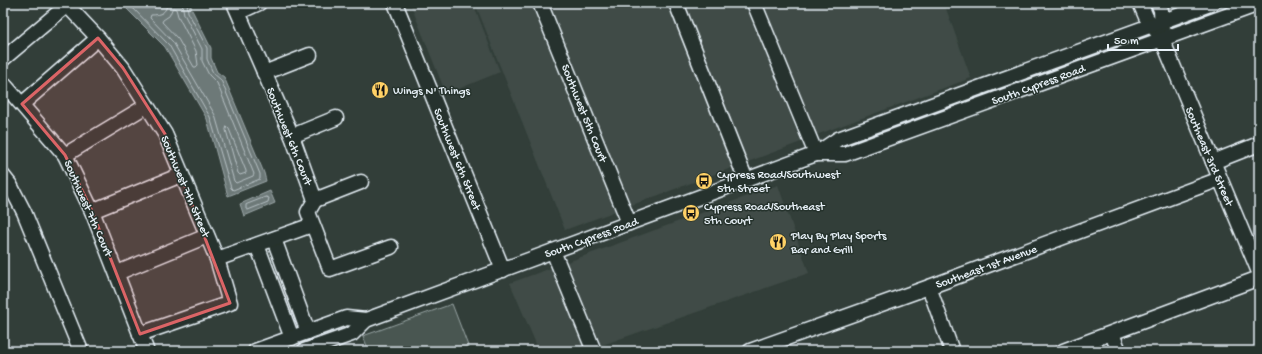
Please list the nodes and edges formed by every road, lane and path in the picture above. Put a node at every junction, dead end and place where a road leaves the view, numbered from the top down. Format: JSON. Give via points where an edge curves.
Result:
{"nodes":[{"id":1,"x":259,"y":3,"type":"edge"},
{"id":2,"x":395,"y":3,"type":"edge"},
{"id":3,"x":540,"y":3,"type":"edge"},
{"id":4,"x":676,"y":3,"type":"edge"},
{"id":5,"x":754,"y":3,"type":"edge"},
{"id":6,"x":1140,"y":3,"type":"edge"},
{"id":7,"x":1158,"y":3,"type":"edge"},
{"id":8,"x":1213,"y":3,"type":"edge"},
{"id":9,"x":65,"y":4,"type":"edge"},
{"id":10,"x":1259,"y":4,"type":"edge"},
{"id":11,"x":236,"y":7,"type":"edge"},
{"id":12,"x":1157,"y":23,"type":"junction"},
{"id":13,"x":98,"y":38,"type":"junction"},
{"id":14,"x":1162,"y":39,"type":"junction"},
{"id":15,"x":310,"y":54,"type":"dead end"},
{"id":16,"x":3,"y":59,"type":"edge"},
{"id":17,"x":264,"y":72,"type":"junction"},
{"id":18,"x":3,"y":83,"type":"edge"},
{"id":19,"x":22,"y":104,"type":"junction"},
{"id":20,"x":146,"y":106,"type":"junction"},
{"id":21,"x":336,"y":118,"type":"dead end"},
{"id":22,"x":292,"y":136,"type":"junction"},
{"id":23,"x":1259,"y":144,"type":"edge"},
{"id":24,"x":816,"y":154,"type":"junction"},
{"id":25,"x":65,"y":155,"type":"junction"},
{"id":26,"x":1213,"y":162,"type":"junction"},
{"id":27,"x":181,"y":174,"type":"junction"},
{"id":28,"x":3,"y":176,"type":"edge"},
{"id":29,"x":1220,"y":179,"type":"junction"},
{"id":30,"x":746,"y":180,"type":"junction"},
{"id":31,"x":361,"y":182,"type":"dead end"},
{"id":32,"x":315,"y":200,"type":"junction"},
{"id":33,"x":92,"y":211,"type":"junction"},
{"id":34,"x":629,"y":223,"type":"junction"},
{"id":35,"x":312,"y":224,"type":"junction"},
{"id":36,"x":207,"y":236,"type":"junction"},
{"id":37,"x":274,"y":239,"type":"junction"},
{"id":38,"x":257,"y":245,"type":"junction"},
{"id":39,"x":391,"y":247,"type":"dead end"},
{"id":40,"x":553,"y":251,"type":"junction"},
{"id":41,"x":217,"y":259,"type":"junction"},
{"id":42,"x":1257,"y":264,"type":"edge"},
{"id":43,"x":503,"y":270,"type":"junction"},
{"id":44,"x":117,"y":273,"type":"junction"},
{"id":45,"x":1259,"y":278,"type":"edge"},
{"id":46,"x":929,"y":287,"type":"junction"},
{"id":47,"x":366,"y":320,"type":"junction"},
{"id":48,"x":308,"y":332,"type":"junction"},
{"id":49,"x":140,"y":334,"type":"junction"},
{"id":50,"x":1112,"y":334,"type":"junction"},
{"id":51,"x":292,"y":338,"type":"junction"},
{"id":52,"x":146,"y":349,"type":"dead end"},
{"id":53,"x":81,"y":351,"type":"edge"},
{"id":54,"x":255,"y":351,"type":"edge"},
{"id":55,"x":304,"y":351,"type":"edge"},
{"id":56,"x":594,"y":351,"type":"edge"},
{"id":57,"x":750,"y":351,"type":"edge"},
{"id":58,"x":952,"y":351,"type":"edge"},
{"id":59,"x":1064,"y":351,"type":"edge"},
{"id":60,"x":1119,"y":351,"type":"edge"}],
"edges":[{"from":1,"to":11,"type":"street"},
{"from":2,"to":43,"type":"street","name":"Southwest 6th Street"},
{"from":3,"to":34,"type":"street","name":"Southwest 5th Court"},
{"from":4,"to":30,"type":"street"},
{"from":5,"to":24,"type":"street"},
{"from":6,"to":12,"type":"street","via":[[1146,17]]},
{"from":7,"to":12,"type":"street","via":[[1161,10]]},
{"from":8,"to":12,"type":"street","name":"South Cypress Road"},
{"from":9,"to":13,"type":"street","name":"Southwest 7th Street"},
{"from":9,"to":16,"type":"street"},
{"from":10,"to":14,"type":"street","name":"South Cypress Road"},
{"from":11,"to":17,"type":"street","name":"Southwest 6th Court"},
{"from":12,"to":14,"type":"street"},
{"from":12,"to":24,"type":"street","name":"South Cypress Road","via":[[838,139]]},
{"from":13,"to":19,"type":"street"},
{"from":13,"to":20,"type":"street","name":"Southwest 7th Street","via":[[123,68]]},
{"from":14,"to":24,"type":"street","name":"South Cypress Road","via":[[845,154]]},
{"from":14,"to":26,"type":"street","name":"Southeast 3rd Street"},
{"from":15,"to":17,"type":"street"},
{"from":17,"to":22,"type":"street","name":"Southwest 6th Court"},
{"from":18,"to":19,"type":"street","name":"Southwest 7th Court"},
{"from":19,"to":25,"type":"street","name":"Southwest 7th Court"},
{"from":20,"to":25,"type":"street"},
{"from":20,"to":27,"type":"street","name":"Southwest 7th Street","via":[[165,134]]},
{"from":21,"to":22,"type":"street"},
{"from":22,"to":32,"type":"street","name":"Southwest 6th Court"},
{"from":23,"to":26,"type":"street"},
{"from":24,"to":30,"type":"street","name":"South Cypress Road"},
{"from":25,"to":33,"type":"street","name":"Southwest 7th Court"},
{"from":26,"to":29,"type":"street","name":"Southeast 3rd Street"},
{"from":27,"to":33,"type":"street"},
{"from":27,"to":36,"type":"street","name":"Southwest 7th Street"},
{"from":28,"to":53,"type":"street","via":[[24,212]]},
{"from":29,"to":42,"type":"street","name":"Southeast 3rd Street"},
{"from":29,"to":46,"type":"street","name":"Southeast 1st Avenue"},
{"from":30,"to":34,"type":"street","name":"South Cypress Road"},
{"from":31,"to":32,"type":"street"},
{"from":32,"to":35,"type":"street","name":"Southwest 6th Court","via":[[308,212]]},
{"from":33,"to":44,"type":"street","name":"Southwest 7th Court"},
{"from":34,"to":40,"type":"street","name":"South Cypress Road"},
{"from":35,"to":37,"type":"street"},
{"from":35,"to":39,"type":"street","name":"Southwest 6th Court","via":[[330,269]]},
{"from":36,"to":41,"type":"street","name":"Southwest 7th Street"},
{"from":36,"to":44,"type":"street"},
{"from":37,"to":38,"type":"street"},
{"from":37,"to":48,"type":"street"},
{"from":38,"to":41,"type":"street"},
{"from":38,"to":51,"type":"street"},
{"from":40,"to":43,"type":"street","name":"South Cypress Road"},
{"from":40,"to":56,"type":"street"},
{"from":41,"to":49,"type":"street","name":"Southwest 7th Street","via":[[230,302]]},
{"from":43,"to":47,"type":"street","name":"South Cypress Road"},
{"from":44,"to":49,"type":"street","name":"Southwest 7th Court"},
{"from":45,"to":50,"type":"street"},
{"from":46,"to":57,"type":"street","name":"Southeast 1st Avenue"},
{"from":46,"to":58,"type":"street"},
{"from":47,"to":48,"type":"street","name":"South Cypress Road","via":[[346,318]]},
{"from":47,"to":55,"type":"street","name":"South Cypress Road","via":[[352,334]]},
{"from":48,"to":51,"type":"street","name":"South Cypress Road"},
{"from":49,"to":52,"type":"street","name":"Southwest 7th Court"},
{"from":50,"to":59,"type":"street"},
{"from":50,"to":60,"type":"street"},
{"from":51,"to":54,"type":"street","name":"South Cypress Road"}]}
